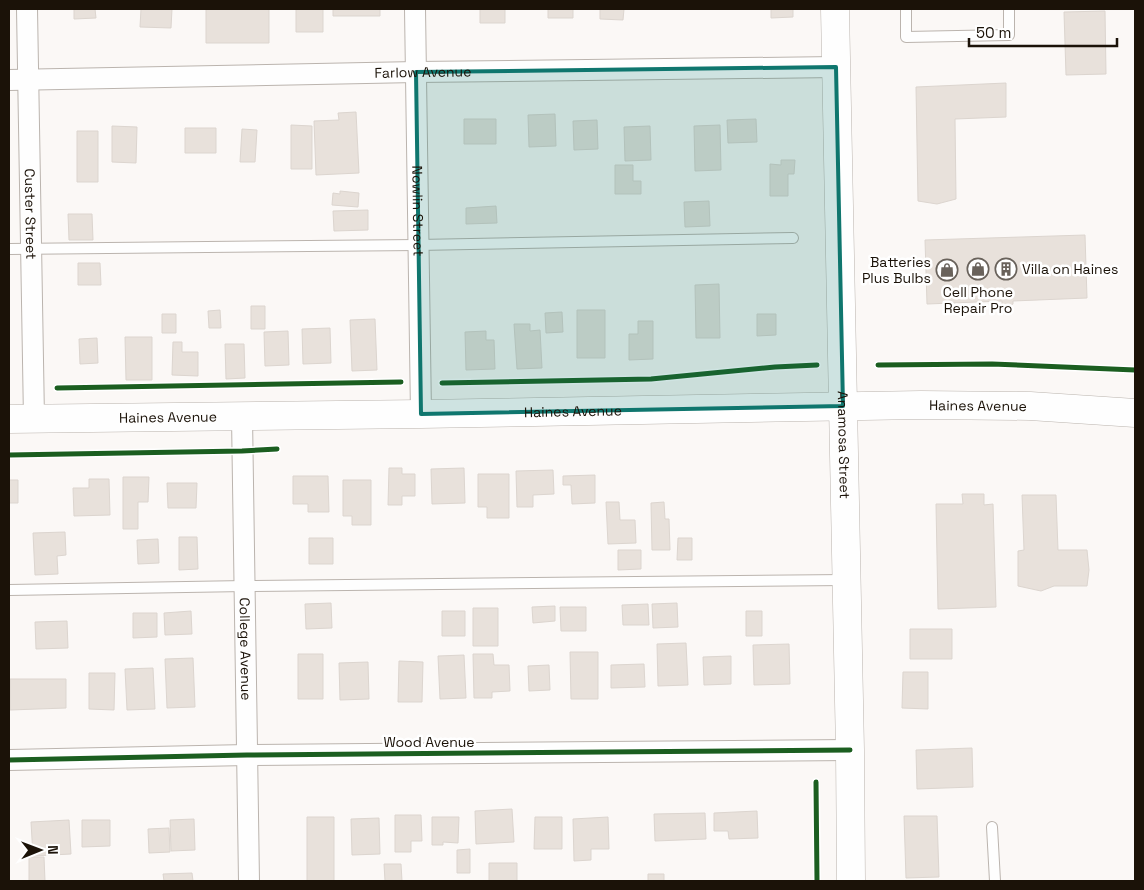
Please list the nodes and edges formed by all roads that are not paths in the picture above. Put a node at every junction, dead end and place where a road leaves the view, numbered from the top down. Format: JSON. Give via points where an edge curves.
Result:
{"nodes":[{"id":1,"x":27,"y":9,"type":"edge"},
{"id":2,"x":415,"y":9,"type":"edge"},
{"id":3,"x":835,"y":9,"type":"edge"},
{"id":4,"x":906,"y":9,"type":"edge"},
{"id":5,"x":1009,"y":9,"type":"edge"},
{"id":6,"x":836,"y":67,"type":"junction"},
{"id":7,"x":416,"y":72,"type":"junction"},
{"id":8,"x":18,"y":80,"type":"edge"},
{"id":9,"x":793,"y":238,"type":"dead end"},
{"id":10,"x":418,"y":245,"type":"junction"},
{"id":11,"x":9,"y":249,"type":"edge"},
{"id":12,"x":31,"y":249,"type":"junction"},
{"id":13,"x":843,"y":406,"type":"junction"},
{"id":14,"x":1135,"y":413,"type":"edge"},
{"id":15,"x":421,"y":414,"type":"junction"},
{"id":16,"x":242,"y":416,"type":"junction"},
{"id":17,"x":21,"y":419,"type":"edge"},
{"id":18,"x":847,"y":580,"type":"junction"},
{"id":19,"x":245,"y":586,"type":"junction"},
{"id":20,"x":9,"y":590,"type":"edge"},
{"id":21,"x":850,"y":750,"type":"junction"},
{"id":22,"x":247,"y":755,"type":"junction"},
{"id":23,"x":9,"y":760,"type":"edge"},
{"id":24,"x":992,"y":826,"type":"dead end"},
{"id":25,"x":249,"y":881,"type":"edge"},
{"id":26,"x":851,"y":881,"type":"edge"},
{"id":27,"x":995,"y":881,"type":"edge"}],
"edges":[{"from":1,"to":8,"type":"street","name":"Custer Street"},
{"from":2,"to":7,"type":"street","name":"Nowlin Street"},
{"from":3,"to":6,"type":"main road","name":"Anamosa Street"},
{"from":4,"to":5,"type":"lane","via":[[906,37],[1009,35]]},
{"from":6,"to":7,"type":"street","name":"Farlow Avenue"},
{"from":6,"to":13,"type":"main road","name":"Anamosa Street"},
{"from":7,"to":8,"type":"street","name":"Farlow Avenue"},
{"from":7,"to":10,"type":"street","name":"Nowlin Street"},
{"from":8,"to":12,"type":"street","name":"Custer Street"},
{"from":9,"to":10,"type":"lane"},
{"from":10,"to":12,"type":"lane"},
{"from":10,"to":15,"type":"street","name":"Nowlin Street"},
{"from":11,"to":12,"type":"lane"},
{"from":12,"to":17,"type":"street","name":"Custer Street"},
{"from":13,"to":14,"type":"main road","name":"Haines Avenue","via":[[978,404]]},
{"from":13,"to":15,"type":"main road","name":"Haines Avenue"},
{"from":13,"to":18,"type":"main road","name":"Anamosa Street"},
{"from":15,"to":16,"type":"main road","name":"Haines Avenue"},
{"from":16,"to":17,"type":"main road","name":"Haines Avenue"},
{"from":16,"to":19,"type":"street","name":"College Avenue"},
{"from":18,"to":19,"type":"lane"},
{"from":18,"to":21,"type":"main road","name":"Anamosa Street"},
{"from":19,"to":20,"type":"lane"},
{"from":19,"to":22,"type":"street","name":"College Avenue"},
{"from":21,"to":22,"type":"street","name":"Wood Avenue"},
{"from":21,"to":26,"type":"main road","name":"Anamosa Street"},
{"from":22,"to":23,"type":"street","name":"Wood Avenue"},
{"from":22,"to":25,"type":"street","name":"College Avenue"},
{"from":24,"to":27,"type":"lane"}]}
